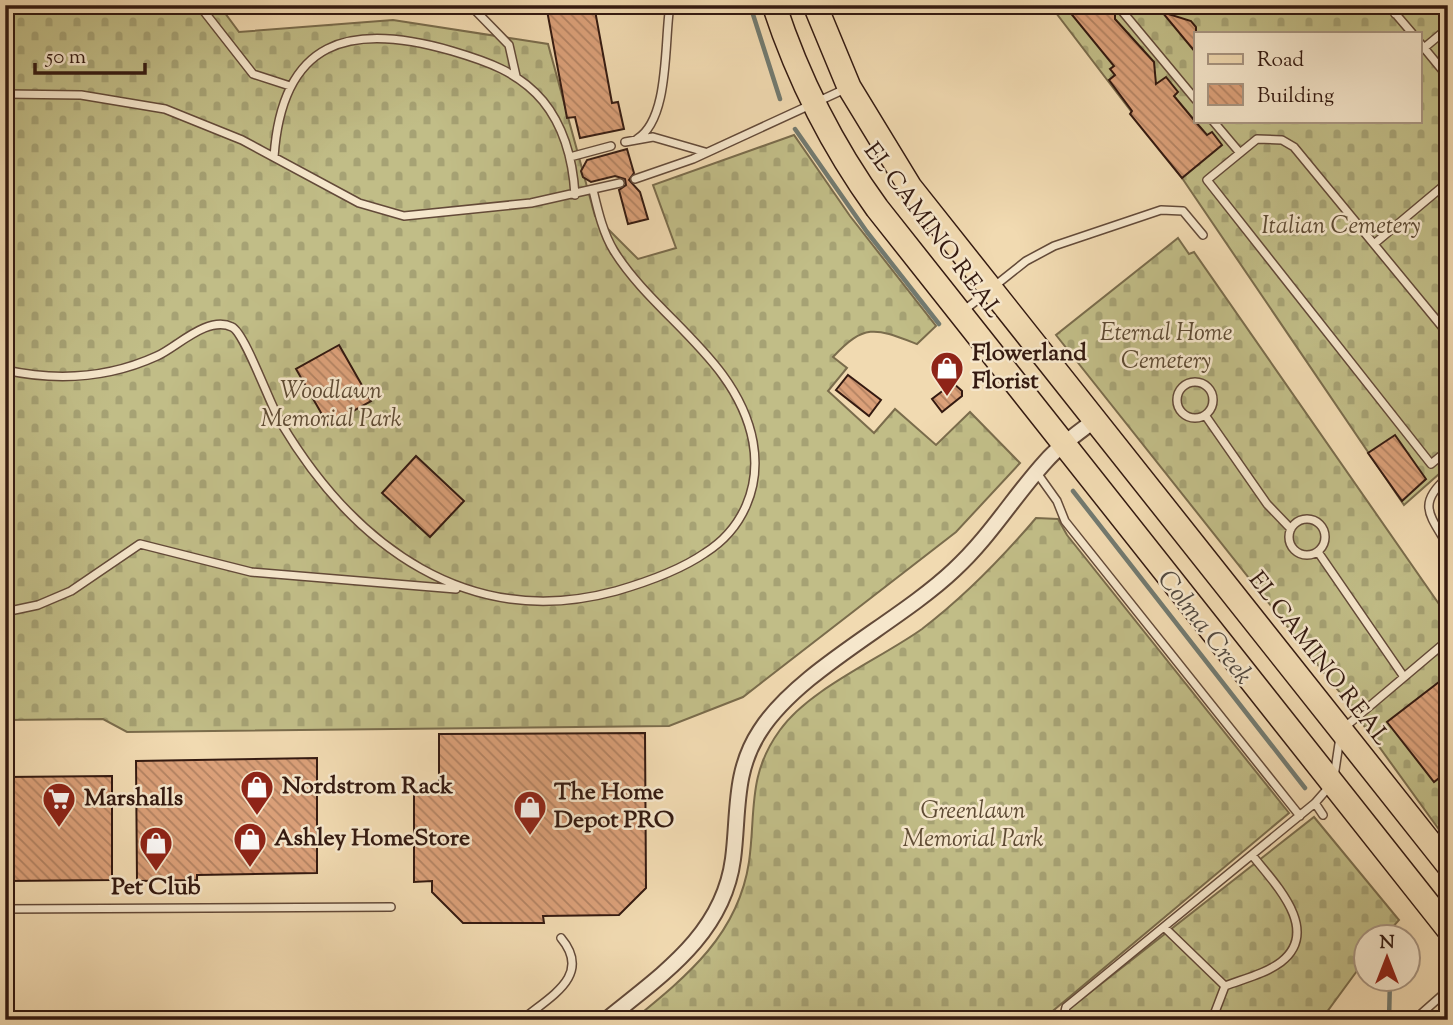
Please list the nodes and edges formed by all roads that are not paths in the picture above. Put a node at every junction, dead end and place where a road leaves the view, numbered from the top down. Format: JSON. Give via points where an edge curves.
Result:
{"nodes":[{"id":1,"x":199,"y":5,"type":"edge"},
{"id":2,"x":470,"y":5,"type":"edge"},
{"id":3,"x":670,"y":5,"type":"edge"},
{"id":4,"x":774,"y":5,"type":"edge"},
{"id":5,"x":815,"y":5,"type":"edge"},
{"id":6,"x":1117,"y":5,"type":"edge"},
{"id":7,"x":1388,"y":5,"type":"edge"},
{"id":8,"x":1405,"y":5,"type":"edge"},
{"id":9,"x":1395,"y":13,"type":"junction"},
{"id":10,"x":1448,"y":27,"type":"edge"},
{"id":11,"x":1411,"y":32,"type":"edge"},
{"id":12,"x":1422,"y":45,"type":"edge"},
{"id":13,"x":516,"y":76,"type":"junction"},
{"id":14,"x":1448,"y":76,"type":"edge"},
{"id":15,"x":290,"y":86,"type":"junction"},
{"id":16,"x":849,"y":87,"type":"junction"},
{"id":17,"x":5,"y":94,"type":"edge"},
{"id":18,"x":1194,"y":98,"type":"edge"},
{"id":19,"x":813,"y":104,"type":"junction"},
{"id":20,"x":1214,"y":122,"type":"edge"},
{"id":21,"x":638,"y":139,"type":"junction"},
{"id":22,"x":625,"y":142,"type":"dead end"},
{"id":23,"x":611,"y":146,"type":"dead end"},
{"id":24,"x":709,"y":152,"type":"junction"},
{"id":25,"x":1240,"y":153,"type":"junction"},
{"id":26,"x":274,"y":157,"type":"junction"},
{"id":27,"x":570,"y":157,"type":"junction"},
{"id":28,"x":635,"y":179,"type":"dead end"},
{"id":29,"x":1448,"y":182,"type":"edge"},
{"id":30,"x":620,"y":183,"type":"dead end"},
{"id":31,"x":593,"y":190,"type":"junction"},
{"id":32,"x":575,"y":195,"type":"junction"},
{"id":33,"x":1203,"y":235,"type":"dead end"},
{"id":34,"x":1374,"y":244,"type":"junction"},
{"id":35,"x":990,"y":289,"type":"junction"},
{"id":36,"x":960,"y":314,"type":"junction"},
{"id":37,"x":1448,"y":334,"type":"edge"},
{"id":38,"x":5,"y":370,"type":"edge"},
{"id":39,"x":1205,"y":415,"type":"junction"},
{"id":40,"x":1095,"y":420,"type":"junction"},
{"id":41,"x":1063,"y":445,"type":"junction"},
{"id":42,"x":1448,"y":450,"type":"edge"},
{"id":43,"x":1037,"y":473,"type":"junction"},
{"id":44,"x":1448,"y":477,"type":"edge"},
{"id":45,"x":1292,"y":529,"type":"junction"},
{"id":46,"x":1448,"y":546,"type":"edge"},
{"id":47,"x":1318,"y":552,"type":"junction"},
{"id":48,"x":474,"y":592,"type":"junction"},
{"id":49,"x":5,"y":612,"type":"edge"},
{"id":50,"x":1448,"y":640,"type":"edge"},
{"id":51,"x":1404,"y":677,"type":"junction"},
{"id":52,"x":1341,"y":730,"type":"junction"},
{"id":53,"x":1333,"y":784,"type":"junction"},
{"id":54,"x":1315,"y":803,"type":"junction"},
{"id":55,"x":1323,"y":815,"type":"dead end"},
{"id":56,"x":1300,"y":816,"type":"junction"},
{"id":57,"x":1252,"y":855,"type":"junction"},
{"id":58,"x":1448,"y":865,"type":"edge"},
{"id":59,"x":391,"y":907,"type":"dead end"},
{"id":60,"x":5,"y":909,"type":"edge"},
{"id":61,"x":1164,"y":927,"type":"junction"},
{"id":62,"x":1448,"y":929,"type":"edge"},
{"id":63,"x":561,"y":938,"type":"dead end"},
{"id":64,"x":1225,"y":986,"type":"junction"},
{"id":65,"x":1448,"y":990,"type":"edge"},
{"id":66,"x":522,"y":1020,"type":"edge"},
{"id":67,"x":606,"y":1020,"type":"edge"},
{"id":68,"x":1063,"y":1020,"type":"edge"},
{"id":69,"x":1212,"y":1020,"type":"edge"},
{"id":70,"x":1414,"y":1020,"type":"edge"}],
"edges":[{"from":1,"to":15,"type":"lane","via":[[253,74]]},
{"from":2,"to":13,"type":"lane","via":[[509,45]]},
{"from":3,"to":21,"type":"lane","via":[[659,108],[651,127]]},
{"from":4,"to":19,"type":"main road","name":"EL CAMINO REAL"},
{"from":5,"to":16,"type":"main road","name":"EL CAMINO REAL"},
{"from":6,"to":18,"type":"lane"},
{"from":7,"to":9,"type":"lane"},
{"from":8,"to":9,"type":"lane"},
{"from":9,"to":11,"type":"lane"},
{"from":10,"to":12,"type":"lane"},
{"from":12,"to":14,"type":"lane"},
{"from":13,"to":15,"type":"lane","via":[[441,48],[372,36],[324,50]]},
{"from":13,"to":27,"type":"lane","via":[[549,108]]},
{"from":15,"to":26,"type":"lane","via":[[278,120]]},
{"from":16,"to":19,"type":"lane"},
{"from":16,"to":35,"type":"main road","name":"EL CAMINO REAL","via":[[910,187]]},
{"from":17,"to":26,"type":"lane","via":[[81,95],[165,109]]},
{"from":19,"to":24,"type":"lane"},
{"from":19,"to":36,"type":"main road","name":"EL CAMINO REAL","via":[[867,195]]},
{"from":20,"to":25,"type":"lane"},
{"from":21,"to":22,"type":"lane"},
{"from":21,"to":24,"type":"lane","via":[[661,138]]},
{"from":23,"to":27,"type":"lane"},
{"from":24,"to":28,"type":"lane"},
{"from":25,"to":34,"type":"lane","via":[[1257,139],[1282,140],[1294,146]]},
{"from":25,"to":42,"type":"lane","via":[[1207,180],[1431,464]]},
{"from":26,"to":32,"type":"lane","via":[[349,198],[404,215],[491,209]]},
{"from":27,"to":32,"type":"lane"},
{"from":29,"to":34,"type":"lane"},
{"from":30,"to":31,"type":"lane"},
{"from":31,"to":32,"type":"lane"},
{"from":31,"to":48,"type":"lane","via":[[609,241],[620,259],[710,359],[734,394],[754,447],[749,500],[716,546],[643,583],[545,603]]},
{"from":33,"to":35,"type":"lane","via":[[1183,211],[1161,210],[1054,246]]},
{"from":34,"to":37,"type":"lane"},
{"from":35,"to":36,"type":"lane"},
{"from":35,"to":40,"type":"main road","name":"EL CAMINO REAL"},
{"from":36,"to":41,"type":"main road","name":"EL CAMINO REAL"},
{"from":38,"to":48,"type":"lane","via":[[55,377],[112,372],[157,356],[213,325],[234,328],[244,340],[263,390],[282,423],[332,492],[405,558],[433,576]]},
{"from":39,"to":39,"type":"lane","via":[[1213,403],[1211,391],[1202,383],[1187,383],[1177,394],[1179,408],[1190,417]]},
{"from":39,"to":45,"type":"lane","via":[[1274,513]]},
{"from":40,"to":41,"type":"street"},
{"from":40,"to":52,"type":"main road","name":"EL CAMINO REAL"},
{"from":41,"to":43,"type":"street"},
{"from":41,"to":53,"type":"main road","name":"EL CAMINO REAL"},
{"from":43,"to":56,"type":"lane","via":[[1065,521]]},
{"from":43,"to":67,"type":"street","via":[[955,570],[798,689],[768,719],[746,757],[740,778],[733,859],[719,908],[690,950]]},
{"from":44,"to":46,"type":"lane","via":[[1427,502]]},
{"from":45,"to":47,"type":"lane","via":[[1289,540],[1294,550],[1304,555]]},
{"from":45,"to":47,"type":"lane","via":[[1304,520],[1319,524],[1325,540]]},
{"from":47,"to":51,"type":"lane"},
{"from":48,"to":49,"type":"lane","via":[[251,572],[147,544],[133,547],[103,572],[63,595]]},
{"from":50,"to":51,"type":"lane"},
{"from":51,"to":52,"type":"lane"},
{"from":52,"to":53,"type":"lane"},
{"from":52,"to":58,"type":"main road","name":"EL CAMINO REAL"},
{"from":53,"to":54,"type":"lane"},
{"from":53,"to":62,"type":"main road","name":"EL CAMINO REAL"},
{"from":54,"to":55,"type":"lane"},
{"from":54,"to":56,"type":"lane"},
{"from":56,"to":57,"type":"lane"},
{"from":57,"to":61,"type":"lane"},
{"from":57,"to":64,"type":"lane","via":[[1290,905],[1297,938],[1281,962]]},
{"from":59,"to":60,"type":"lane"},
{"from":61,"to":64,"type":"lane"},
{"from":61,"to":68,"type":"lane","via":[[1066,1007]]},
{"from":63,"to":66,"type":"lane","via":[[570,948],[570,980]]},
{"from":64,"to":69,"type":"lane"},
{"from":65,"to":70,"type":"lane"}]}
